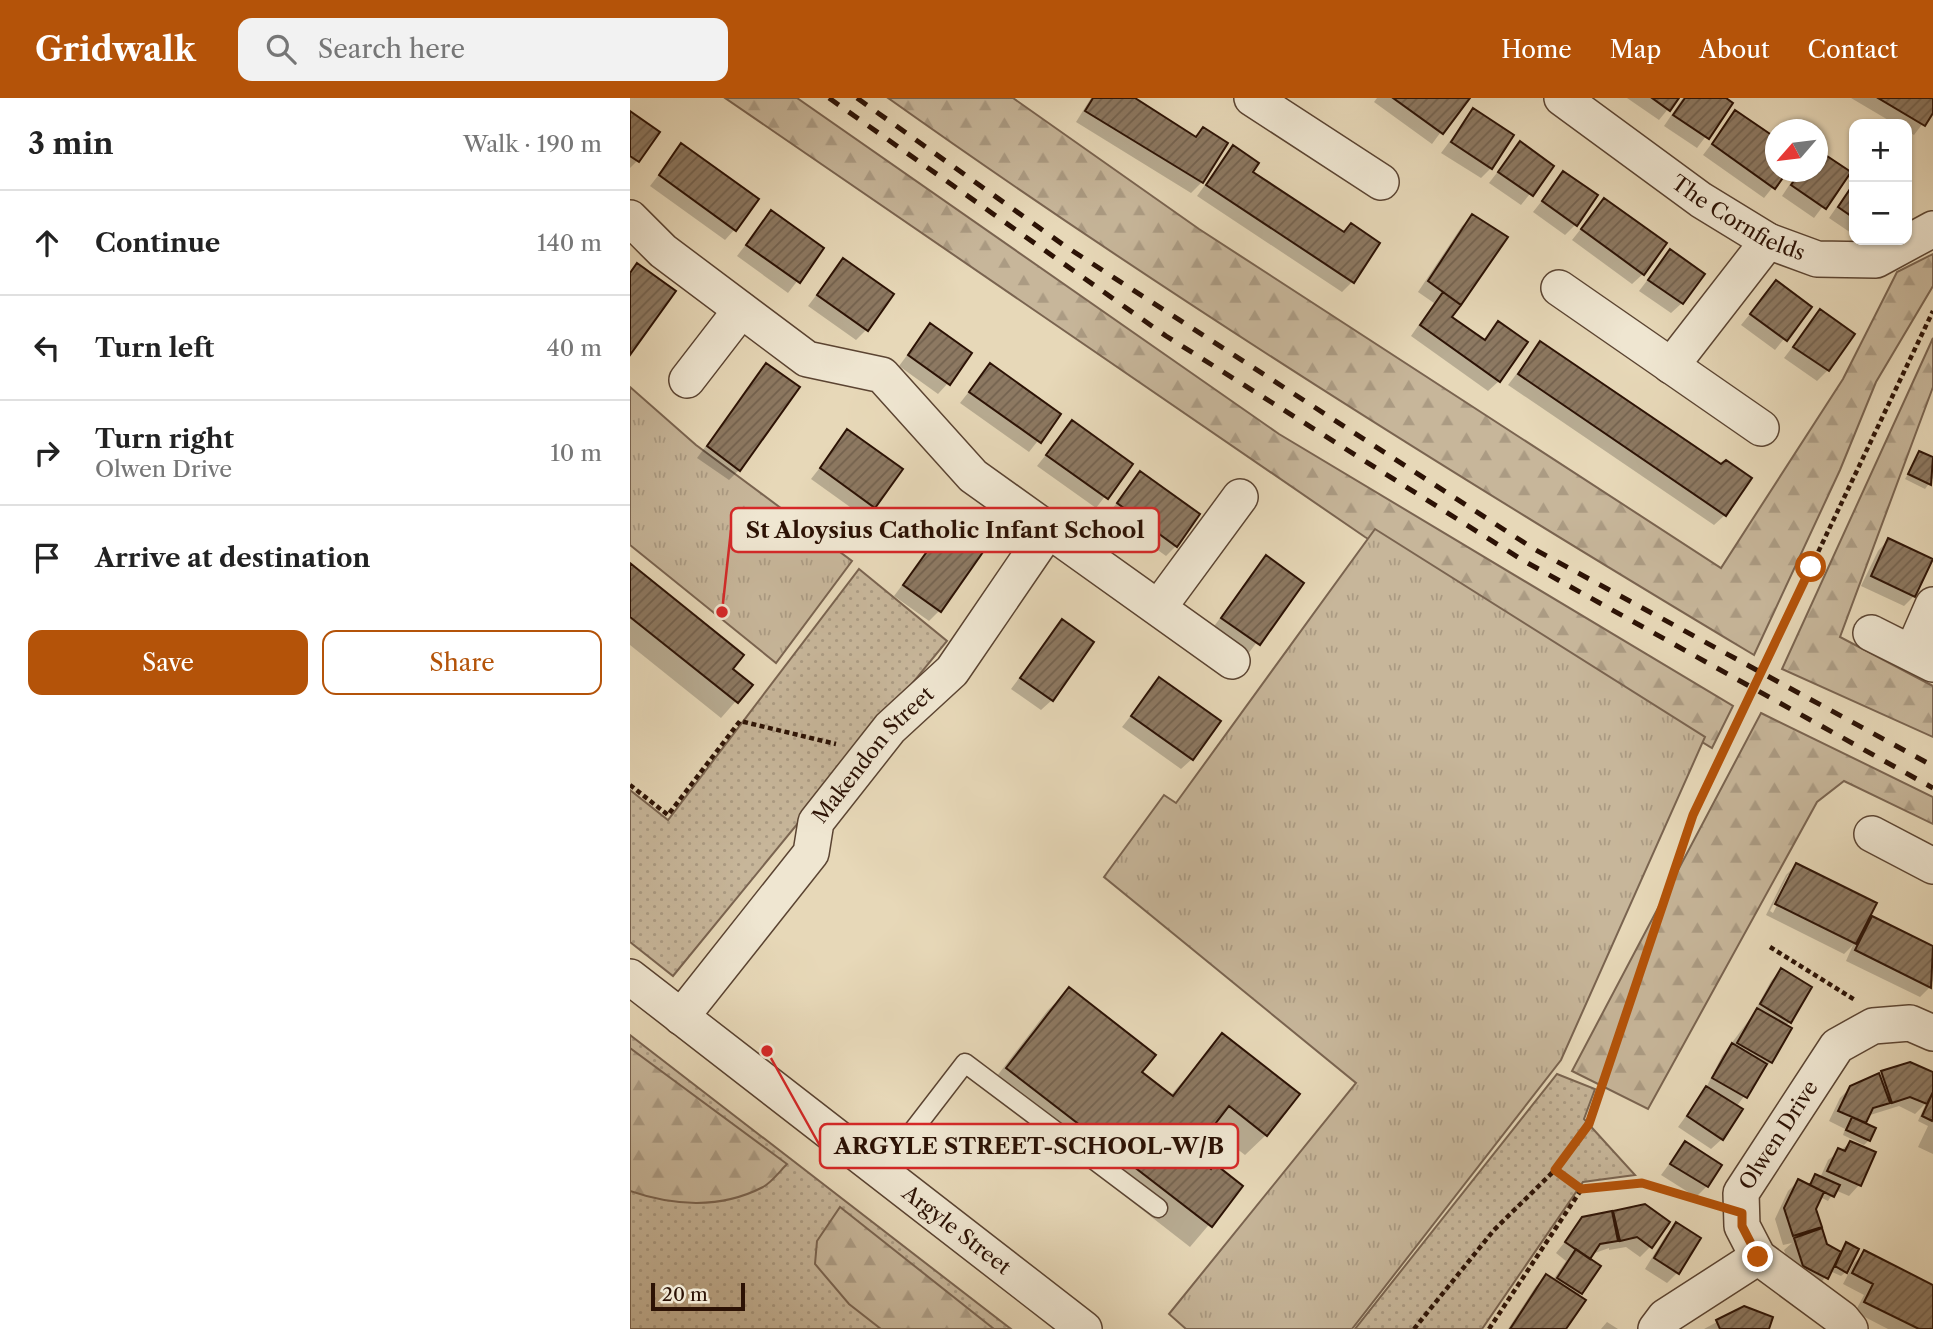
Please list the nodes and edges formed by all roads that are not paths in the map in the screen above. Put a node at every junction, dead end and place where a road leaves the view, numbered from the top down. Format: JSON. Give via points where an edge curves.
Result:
{"nodes":[{"id":1,"x":1252,"y":98,"type":"edge"},
{"id":2,"x":1562,"y":98,"type":"edge"},
{"id":3,"x":1287,"y":108,"type":"edge"},
{"id":4,"x":1381,"y":182,"type":"dead end"},
{"id":5,"x":630,"y":218,"type":"edge"},
{"id":6,"x":1933,"y":229,"type":"edge"},
{"id":7,"x":1768,"y":241,"type":"junction"},
{"id":8,"x":1559,"y":288,"type":"dead end"},
{"id":9,"x":741,"y":310,"type":"junction"},
{"id":10,"x":1671,"y":366,"type":"junction"},
{"id":11,"x":687,"y":380,"type":"dead end"},
{"id":12,"x":1761,"y":428,"type":"dead end"},
{"id":13,"x":1240,"y":497,"type":"dead end"},
{"id":14,"x":1049,"y":529,"type":"junction"},
{"id":15,"x":1933,"y":606,"type":"edge"},
{"id":16,"x":1159,"y":607,"type":"junction"},
{"id":17,"x":1871,"y":633,"type":"dead end"},
{"id":18,"x":1922,"y":659,"type":"edge"},
{"id":19,"x":1232,"y":661,"type":"dead end"},
{"id":20,"x":1872,"y":834,"type":"dead end"},
{"id":21,"x":1933,"y":866,"type":"edge"},
{"id":22,"x":630,"y":977,"type":"edge"},
{"id":23,"x":681,"y":1017,"type":"junction"},
{"id":24,"x":1933,"y":1033,"type":"edge"},
{"id":25,"x":881,"y":1172,"type":"junction"},
{"id":26,"x":1158,"y":1208,"type":"dead end"},
{"id":27,"x":1758,"y":1257,"type":"junction"},
{"id":28,"x":1084,"y":1329,"type":"edge"},
{"id":29,"x":1656,"y":1329,"type":"edge"},
{"id":30,"x":1850,"y":1329,"type":"edge"}],
"edges":[{"from":1,"to":3,"type":"street"},
{"from":2,"to":7,"type":"street","name":"The Cornfields","via":[[1701,200]]},
{"from":3,"to":4,"type":"street"},
{"from":5,"to":9,"type":"street","via":[[663,251]]},
{"from":6,"to":7,"type":"street","name":"The Cornfields","via":[[1876,260],[1817,258]]},
{"from":7,"to":10,"type":"street"},
{"from":8,"to":10,"type":"street"},
{"from":9,"to":11,"type":"street"},
{"from":9,"to":14,"type":"street","via":[[807,359],[881,375],[973,476]]},
{"from":10,"to":12,"type":"street"},
{"from":13,"to":16,"type":"street"},
{"from":14,"to":16,"type":"street"},
{"from":14,"to":23,"type":"street","name":"Makendon Street","via":[[952,671],[890,728],[816,822],[811,853]]},
{"from":15,"to":18,"type":"street"},
{"from":16,"to":19,"type":"street"},
{"from":17,"to":18,"type":"street"},
{"from":20,"to":21,"type":"street"},
{"from":22,"to":23,"type":"street","name":"Argyle Street"},
{"from":23,"to":25,"type":"street","name":"Argyle Street"},
{"from":24,"to":27,"type":"street","name":"Olwen Drive","via":[[1910,1023],[1873,1026],[1837,1046],[1741,1194],[1742,1226]]},
{"from":25,"to":26,"type":"lane","via":[[965,1063]]},
{"from":25,"to":28,"type":"street","name":"Argyle Street"},
{"from":27,"to":29,"type":"street","via":[[1665,1317]]},
{"from":27,"to":30,"type":"street","name":"Olwen Drive"}]}
